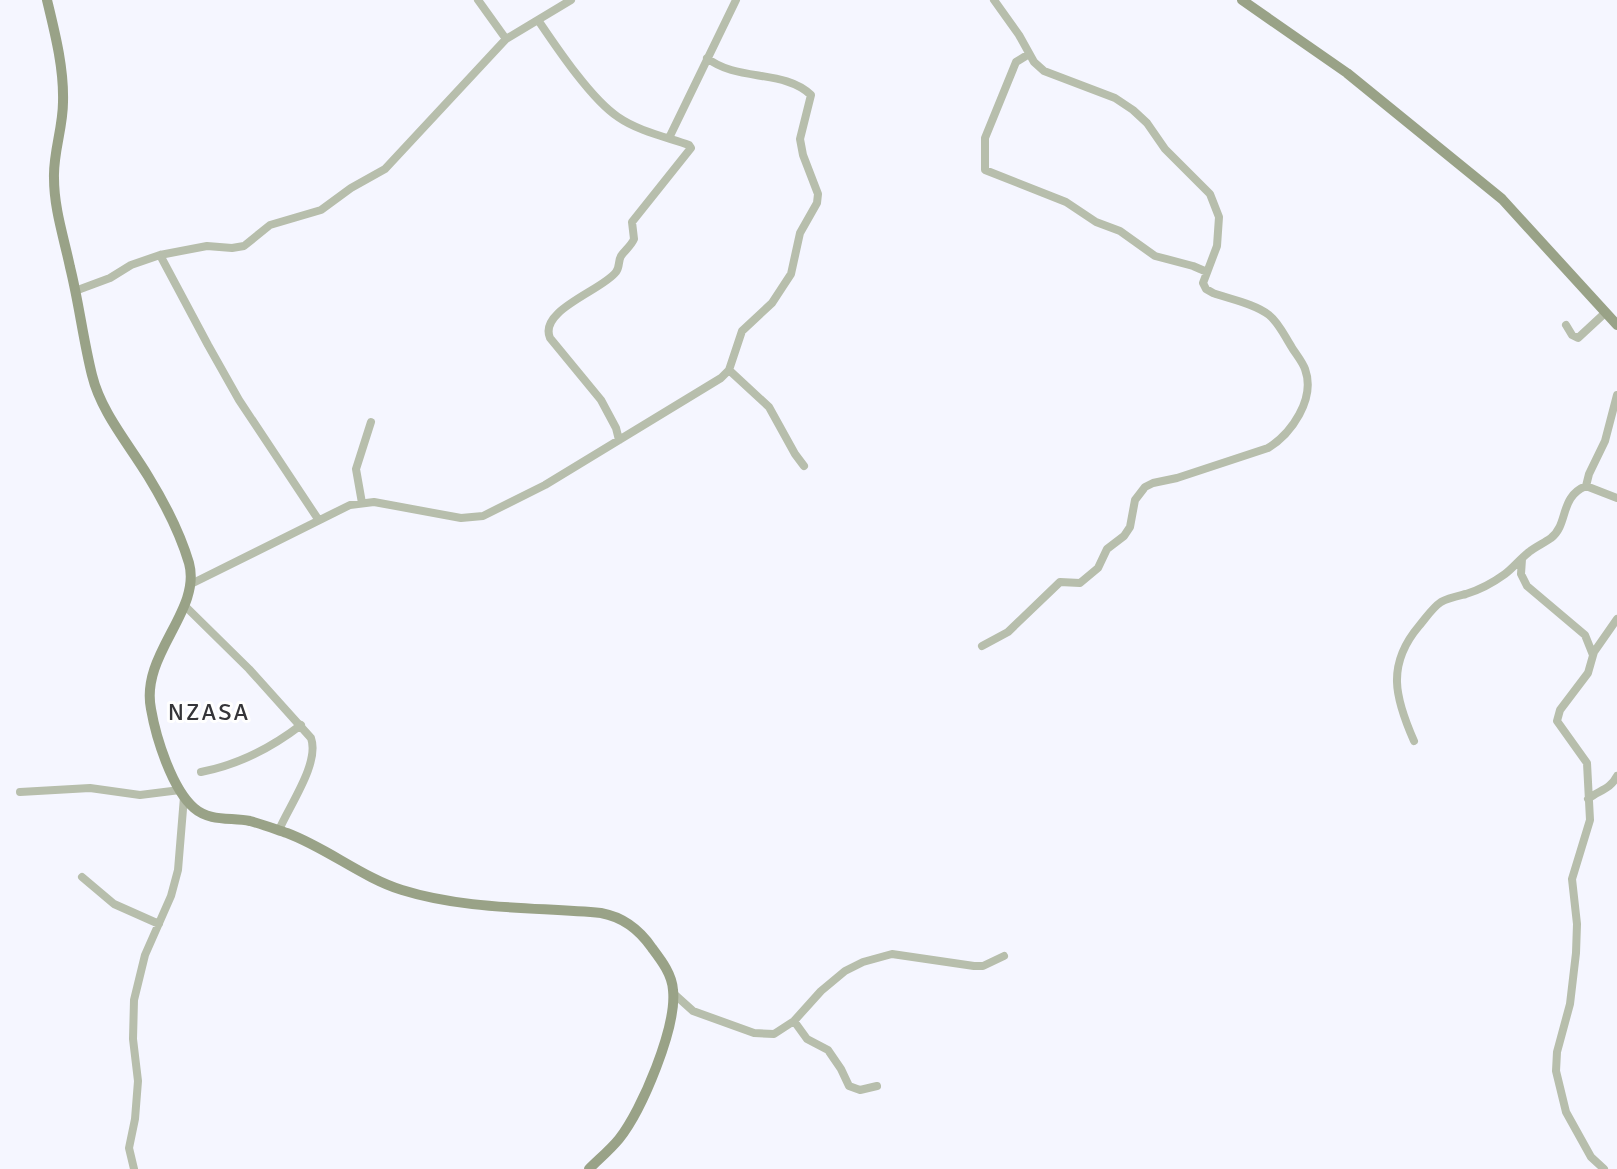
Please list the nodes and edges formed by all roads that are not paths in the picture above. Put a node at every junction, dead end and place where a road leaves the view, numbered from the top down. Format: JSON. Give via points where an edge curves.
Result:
{"nodes":[{"id":1,"x":47,"y":0,"type":"edge"},
{"id":2,"x":478,"y":0,"type":"edge"},
{"id":3,"x":571,"y":0,"type":"edge"},
{"id":4,"x":736,"y":0,"type":"edge"},
{"id":5,"x":994,"y":0,"type":"edge"},
{"id":6,"x":1242,"y":0,"type":"edge"},
{"id":7,"x":538,"y":20,"type":"junction"},
{"id":8,"x":506,"y":39,"type":"junction"},
{"id":9,"x":1029,"y":54,"type":"junction"},
{"id":10,"x":707,"y":58,"type":"junction"},
{"id":11,"x":669,"y":138,"type":"junction"},
{"id":12,"x":160,"y":255,"type":"junction"},
{"id":13,"x":1207,"y":272,"type":"junction"},
{"id":14,"x":75,"y":291,"type":"junction"},
{"id":15,"x":1605,"y":313,"type":"junction"},
{"id":16,"x":1566,"y":325,"type":"dead end"},
{"id":17,"x":1617,"y":325,"type":"edge"},
{"id":18,"x":729,"y":369,"type":"junction"},
{"id":19,"x":1617,"y":395,"type":"edge"},
{"id":20,"x":371,"y":422,"type":"dead end"},
{"id":21,"x":619,"y":440,"type":"junction"},
{"id":22,"x":804,"y":466,"type":"dead end"},
{"id":23,"x":1586,"y":486,"type":"junction"},
{"id":24,"x":1617,"y":498,"type":"edge"},
{"id":25,"x":362,"y":503,"type":"junction"},
{"id":26,"x":318,"y":519,"type":"junction"},
{"id":27,"x":1522,"y":559,"type":"junction"},
{"id":28,"x":191,"y":584,"type":"junction"},
{"id":29,"x":184,"y":605,"type":"junction"},
{"id":30,"x":1617,"y":619,"type":"edge"},
{"id":31,"x":982,"y":646,"type":"dead end"},
{"id":32,"x":1593,"y":654,"type":"junction"},
{"id":33,"x":301,"y":725,"type":"junction"},
{"id":34,"x":1414,"y":741,"type":"dead end"},
{"id":35,"x":201,"y":772,"type":"dead end"},
{"id":36,"x":1617,"y":776,"type":"edge"},
{"id":37,"x":20,"y":792,"type":"dead end"},
{"id":38,"x":182,"y":794,"type":"junction"},
{"id":39,"x":1588,"y":799,"type":"junction"},
{"id":40,"x":279,"y":830,"type":"junction"},
{"id":41,"x":82,"y":877,"type":"dead end"},
{"id":42,"x":159,"y":924,"type":"junction"},
{"id":43,"x":1004,"y":956,"type":"dead end"},
{"id":44,"x":673,"y":993,"type":"junction"},
{"id":45,"x":794,"y":1021,"type":"junction"},
{"id":46,"x":877,"y":1086,"type":"dead end"},
{"id":47,"x":134,"y":1169,"type":"edge"},
{"id":48,"x":589,"y":1169,"type":"edge"},
{"id":49,"x":1604,"y":1169,"type":"edge"}],
"edges":[{"from":1,"to":14,"type":"street","via":[[63,101],[54,179]]},
{"from":2,"to":8,"type":"street"},
{"from":3,"to":7,"type":"street"},
{"from":4,"to":10,"type":"street"},
{"from":5,"to":9,"type":"street"},
{"from":6,"to":15,"type":"street","via":[[1347,73],[1502,199]]},
{"from":7,"to":8,"type":"street"},
{"from":7,"to":11,"type":"street","via":[[609,111]]},
{"from":8,"to":12,"type":"street","via":[[385,169],[321,210],[270,225],[244,246],[207,246]]},
{"from":9,"to":13,"type":"street","via":[[1044,71],[1115,98],[1133,110],[1210,194],[1219,217],[1217,246]]},
{"from":9,"to":13,"type":"street","via":[[1016,62],[985,138],[985,170],[1066,202],[1155,256]]},
{"from":10,"to":11,"type":"street"},
{"from":10,"to":18,"type":"street","via":[[734,71],[786,82],[811,95],[800,139],[817,203],[800,233],[791,274],[772,303],[741,331]]},
{"from":11,"to":21,"type":"street","via":[[691,150],[632,222],[634,239],[618,270],[557,315],[547,330],[601,400]]},
{"from":12,"to":14,"type":"street"},
{"from":12,"to":26,"type":"street","via":[[239,400]]},
{"from":13,"to":31,"type":"street","via":[[1206,289],[1276,321],[1305,370],[1303,405],[1292,429],[1268,448],[1145,487],[1135,500],[1130,527],[1107,549],[1098,568],[1080,583],[1060,582],[1011,630]]},
{"from":14,"to":28,"type":"street","via":[[98,394],[169,514],[189,564]]},
{"from":15,"to":16,"type":"street","via":[[1578,338]]},
{"from":15,"to":17,"type":"street"},
{"from":18,"to":21,"type":"street"},
{"from":18,"to":22,"type":"street","via":[[769,407]]},
{"from":19,"to":23,"type":"street","via":[[1605,442]]},
{"from":20,"to":25,"type":"street","via":[[356,469]]},
{"from":21,"to":25,"type":"street","via":[[484,516],[461,518]]},
{"from":23,"to":24,"type":"street"},
{"from":23,"to":27,"type":"street","via":[[1569,500],[1554,535]]},
{"from":25,"to":26,"type":"street"},
{"from":26,"to":28,"type":"street"},
{"from":27,"to":32,"type":"street","via":[[1524,582],[1585,635]]},
{"from":27,"to":34,"type":"street","via":[[1475,591],[1440,603],[1406,643],[1396,684]]},
{"from":28,"to":29,"type":"street"},
{"from":29,"to":33,"type":"street"},
{"from":29,"to":38,"type":"street","via":[[156,663],[150,706]]},
{"from":30,"to":32,"type":"street"},
{"from":32,"to":39,"type":"street","via":[[1590,670],[1566,699],[1557,721],[1587,763]]},
{"from":33,"to":35,"type":"street","via":[[237,763]]},
{"from":33,"to":40,"type":"street","via":[[314,747],[311,765]]},
{"from":36,"to":39,"type":"street","via":[[1610,788]]},
{"from":37,"to":38,"type":"street","via":[[90,788],[140,795]]},
{"from":38,"to":40,"type":"street","via":[[208,816]]},
{"from":38,"to":42,"type":"street","via":[[178,870]]},
{"from":39,"to":49,"type":"street","via":[[1590,824],[1572,879],[1576,953],[1556,1071],[1566,1112],[1591,1157]]},
{"from":40,"to":44,"type":"street","via":[[402,890],[464,903],[616,916],[648,941],[668,973]]},
{"from":41,"to":42,"type":"street","via":[[114,904]]},
{"from":42,"to":47,"type":"street","via":[[145,955],[134,1000],[138,1081],[129,1147]]},
{"from":43,"to":45,"type":"street","via":[[974,966],[906,955],[876,957],[845,971]]},
{"from":44,"to":45,"type":"street","via":[[693,1011],[754,1033],[774,1034]]},
{"from":44,"to":48,"type":"street","via":[[664,1042],[638,1108],[620,1138]]},
{"from":45,"to":46,"type":"street","via":[[807,1039],[828,1050],[849,1086],[860,1090]]}]}
